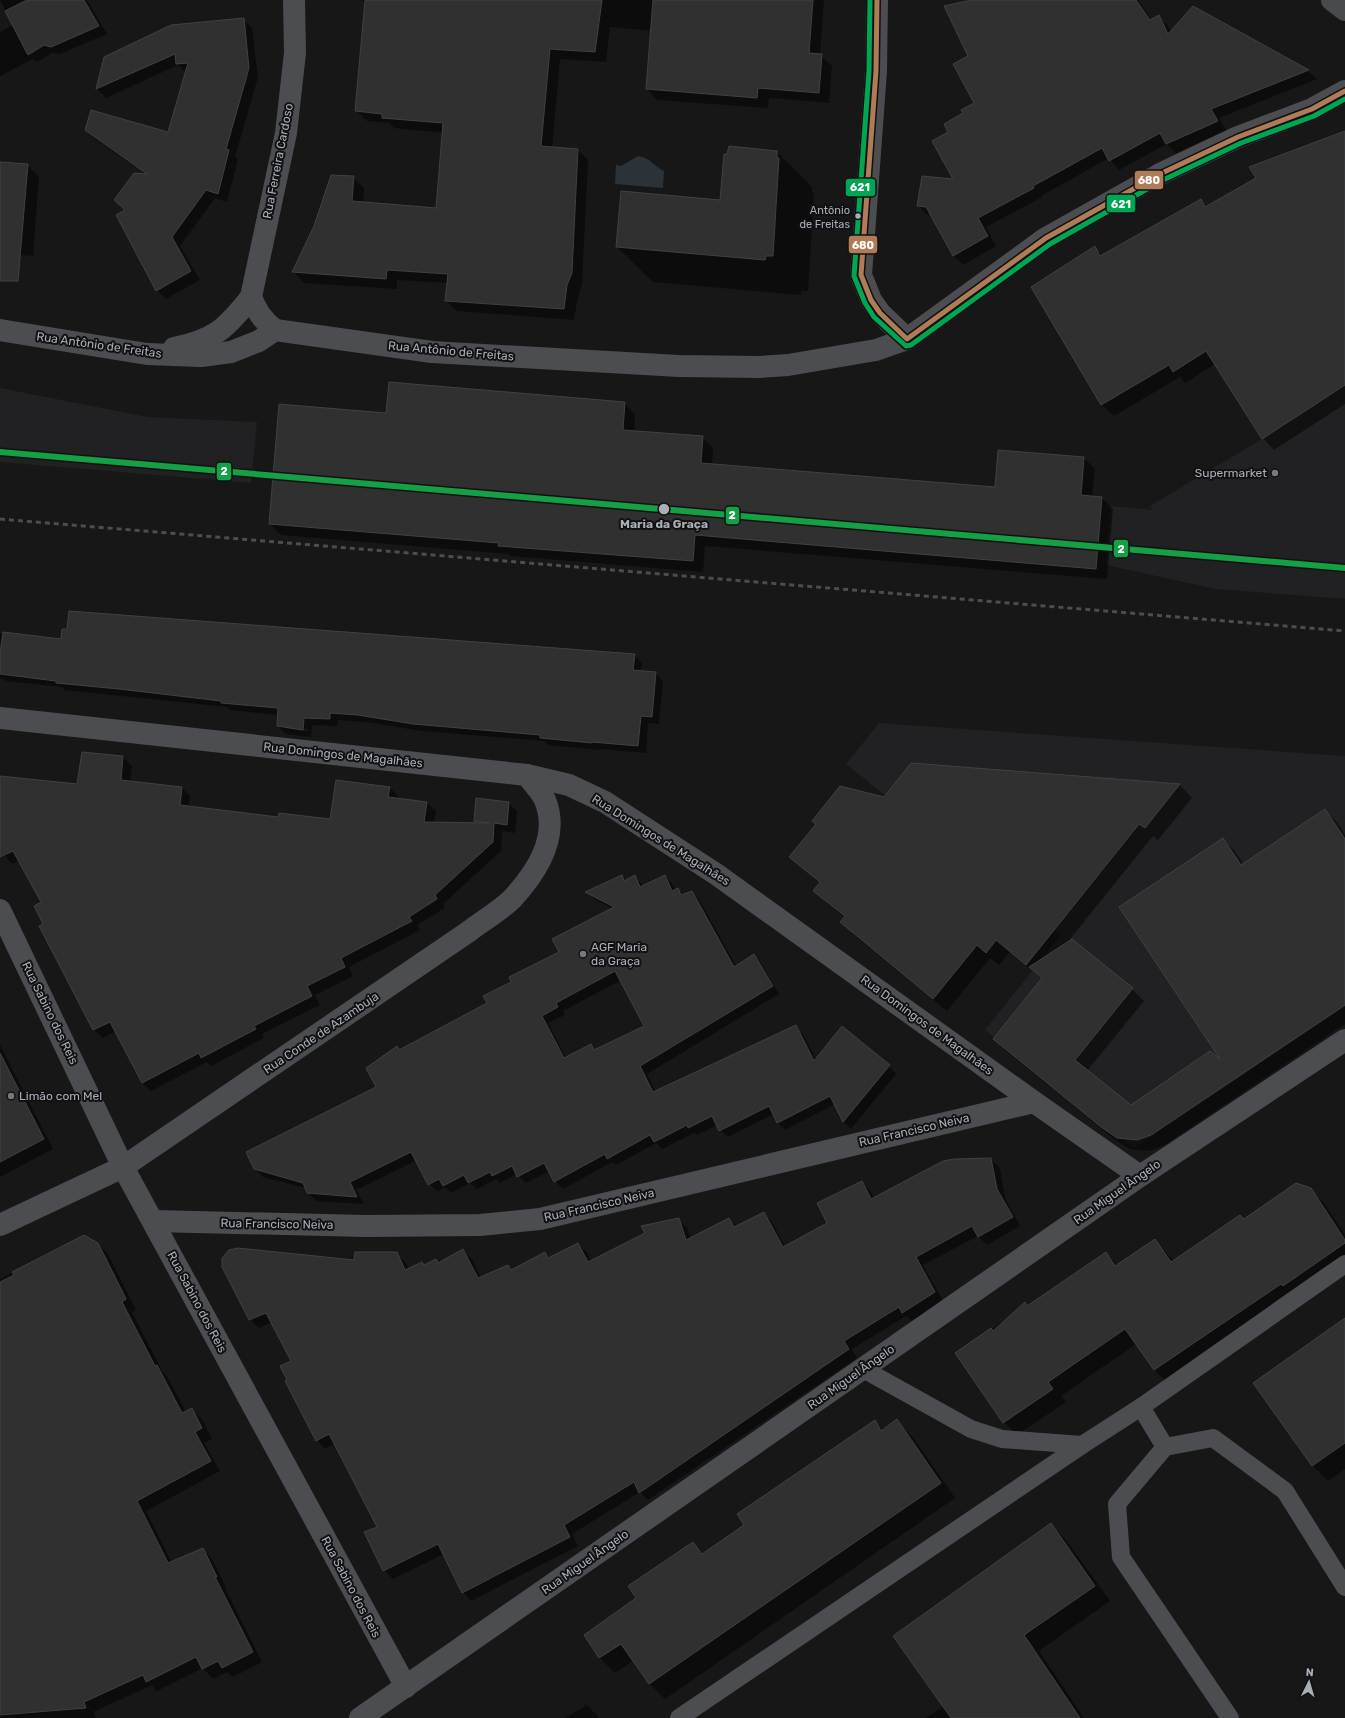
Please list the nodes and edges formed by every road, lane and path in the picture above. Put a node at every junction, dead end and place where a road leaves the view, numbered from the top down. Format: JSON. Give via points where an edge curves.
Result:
{"nodes":[{"id":1,"x":294,"y":0,"type":"edge"},
{"id":2,"x":877,"y":0,"type":"edge"},
{"id":3,"x":1332,"y":0,"type":"edge"},
{"id":4,"x":1345,"y":10,"type":"edge"},
{"id":5,"x":1345,"y":91,"type":"edge"},
{"id":6,"x":251,"y":297,"type":"junction"},
{"id":7,"x":0,"y":330,"type":"edge"},
{"id":8,"x":275,"y":330,"type":"junction"},
{"id":9,"x":907,"y":339,"type":"junction"},
{"id":10,"x":147,"y":354,"type":"junction"},
{"id":11,"x":0,"y":718,"type":"edge"},
{"id":12,"x":527,"y":775,"type":"junction"},
{"id":13,"x":0,"y":910,"type":"edge"},
{"id":14,"x":1345,"y":1040,"type":"edge"},
{"id":15,"x":1034,"y":1102,"type":"junction"},
{"id":16,"x":123,"y":1167,"type":"junction"},
{"id":17,"x":1140,"y":1176,"type":"junction"},
{"id":18,"x":153,"y":1221,"type":"junction"},
{"id":19,"x":0,"y":1225,"type":"edge"},
{"id":20,"x":1345,"y":1264,"type":"edge"},
{"id":21,"x":863,"y":1369,"type":"junction"},
{"id":22,"x":1141,"y":1407,"type":"junction"},
{"id":23,"x":1082,"y":1445,"type":"junction"},
{"id":24,"x":1165,"y":1447,"type":"junction"},
{"id":25,"x":1345,"y":1587,"type":"edge"},
{"id":26,"x":406,"y":1687,"type":"junction"},
{"id":27,"x":356,"y":1718,"type":"edge"},
{"id":28,"x":679,"y":1718,"type":"edge"},
{"id":29,"x":1230,"y":1718,"type":"edge"}],
"edges":[{"from":1,"to":6,"type":"street","name":"Rua Ferreira Cardoso","via":[[296,54],[286,133]]},
{"from":2,"to":9,"type":"street","via":[[876,71],[861,275],[880,313]]},
{"from":3,"to":4,"type":"main road"},
{"from":5,"to":9,"type":"street","name":"Rua Antônio de Freitas","via":[[1312,109],[1238,137],[1160,174],[1053,235]]},
{"from":6,"to":8,"type":"street","via":[[265,323]]},
{"from":6,"to":10,"type":"street","name":"Rua Ferreira Cardoso","via":[[233,319],[216,333],[196,344]]},
{"from":7,"to":10,"type":"street","name":"Rua Antônio de Freitas"},
{"from":8,"to":9,"type":"street","name":"Rua Antônio de Freitas","via":[[432,352],[710,367],[788,365],[876,350]]},
{"from":8,"to":10,"type":"street","name":"Rua Antônio de Freitas","via":[[258,341],[231,352],[201,356]]},
{"from":11,"to":12,"type":"street","name":"Rua Domingos de Magalhães"},
{"from":12,"to":15,"type":"street","name":"Rua Domingos de Magalhães","via":[[569,785],[605,802],[716,874]]},
{"from":12,"to":16,"type":"street","name":"Rua Conde de Azambuja","via":[[545,799],[551,826],[547,848],[535,870],[512,899],[468,932]]},
{"from":13,"to":16,"type":"street","name":"Rua Sabino dos Reis"},
{"from":14,"to":17,"type":"street","name":"Rua Miguel Ângelo"},
{"from":15,"to":17,"type":"street","name":"Rua Domingos de Magalhães"},
{"from":15,"to":18,"type":"street","name":"Rua Francisco Neiva","via":[[540,1219],[480,1225],[366,1226]]},
{"from":16,"to":18,"type":"street","name":"Rua Sabino dos Reis"},
{"from":16,"to":19,"type":"street","name":"Rua Conde de Azambuja"},
{"from":17,"to":21,"type":"street","name":"Rua Miguel Ângelo"},
{"from":18,"to":26,"type":"street","name":"Rua Sabino dos Reis"},
{"from":20,"to":22,"type":"lane"},
{"from":21,"to":23,"type":"lane","via":[[971,1429],[1002,1439]]},
{"from":21,"to":26,"type":"street","name":"Rua Miguel Ângelo"},
{"from":22,"to":23,"type":"lane"},
{"from":22,"to":24,"type":"lane"},
{"from":23,"to":28,"type":"lane"},
{"from":24,"to":25,"type":"lane","via":[[1213,1438],[1286,1491]]},
{"from":24,"to":29,"type":"lane","via":[[1117,1504],[1121,1557]]},
{"from":26,"to":27,"type":"street","name":"Rua Miguel Ângelo"}]}
